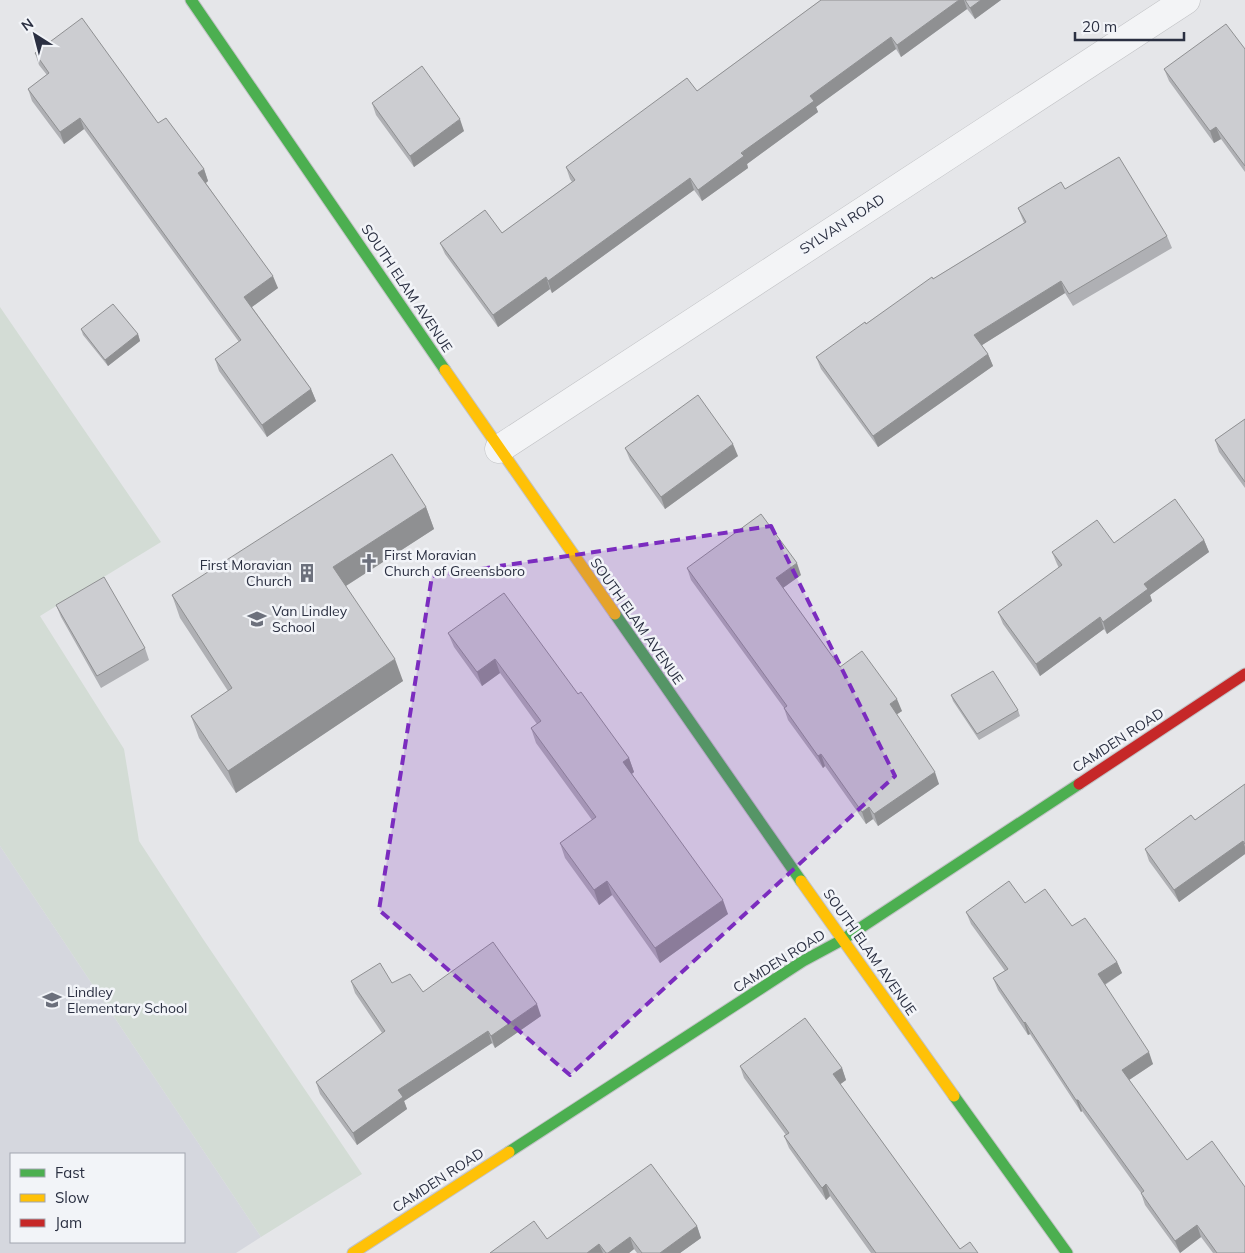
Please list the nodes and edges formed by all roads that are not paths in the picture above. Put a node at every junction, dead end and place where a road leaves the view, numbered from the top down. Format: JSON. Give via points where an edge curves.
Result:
{"nodes":[{"id":1,"x":191,"y":0,"type":"edge"},
{"id":2,"x":1186,"y":0,"type":"edge"},
{"id":3,"x":499,"y":449,"type":"junction"},
{"id":4,"x":1245,"y":674,"type":"edge"},
{"id":5,"x":842,"y":940,"type":"junction"},
{"id":6,"x":352,"y":1253,"type":"edge"},
{"id":7,"x":1067,"y":1253,"type":"edge"}],
"edges":[{"from":1,"to":3,"type":"street","name":"SOUTH ELAM AVENUE"},
{"from":2,"to":3,"type":"street","name":"SYLVAN ROAD"},
{"from":3,"to":5,"type":"street","name":"SOUTH ELAM AVENUE"},
{"from":4,"to":5,"type":"street","name":"CAMDEN ROAD"},
{"from":5,"to":6,"type":"street","name":"CAMDEN ROAD","via":[[803,961]]},
{"from":5,"to":7,"type":"street","name":"SOUTH ELAM AVENUE"}]}
